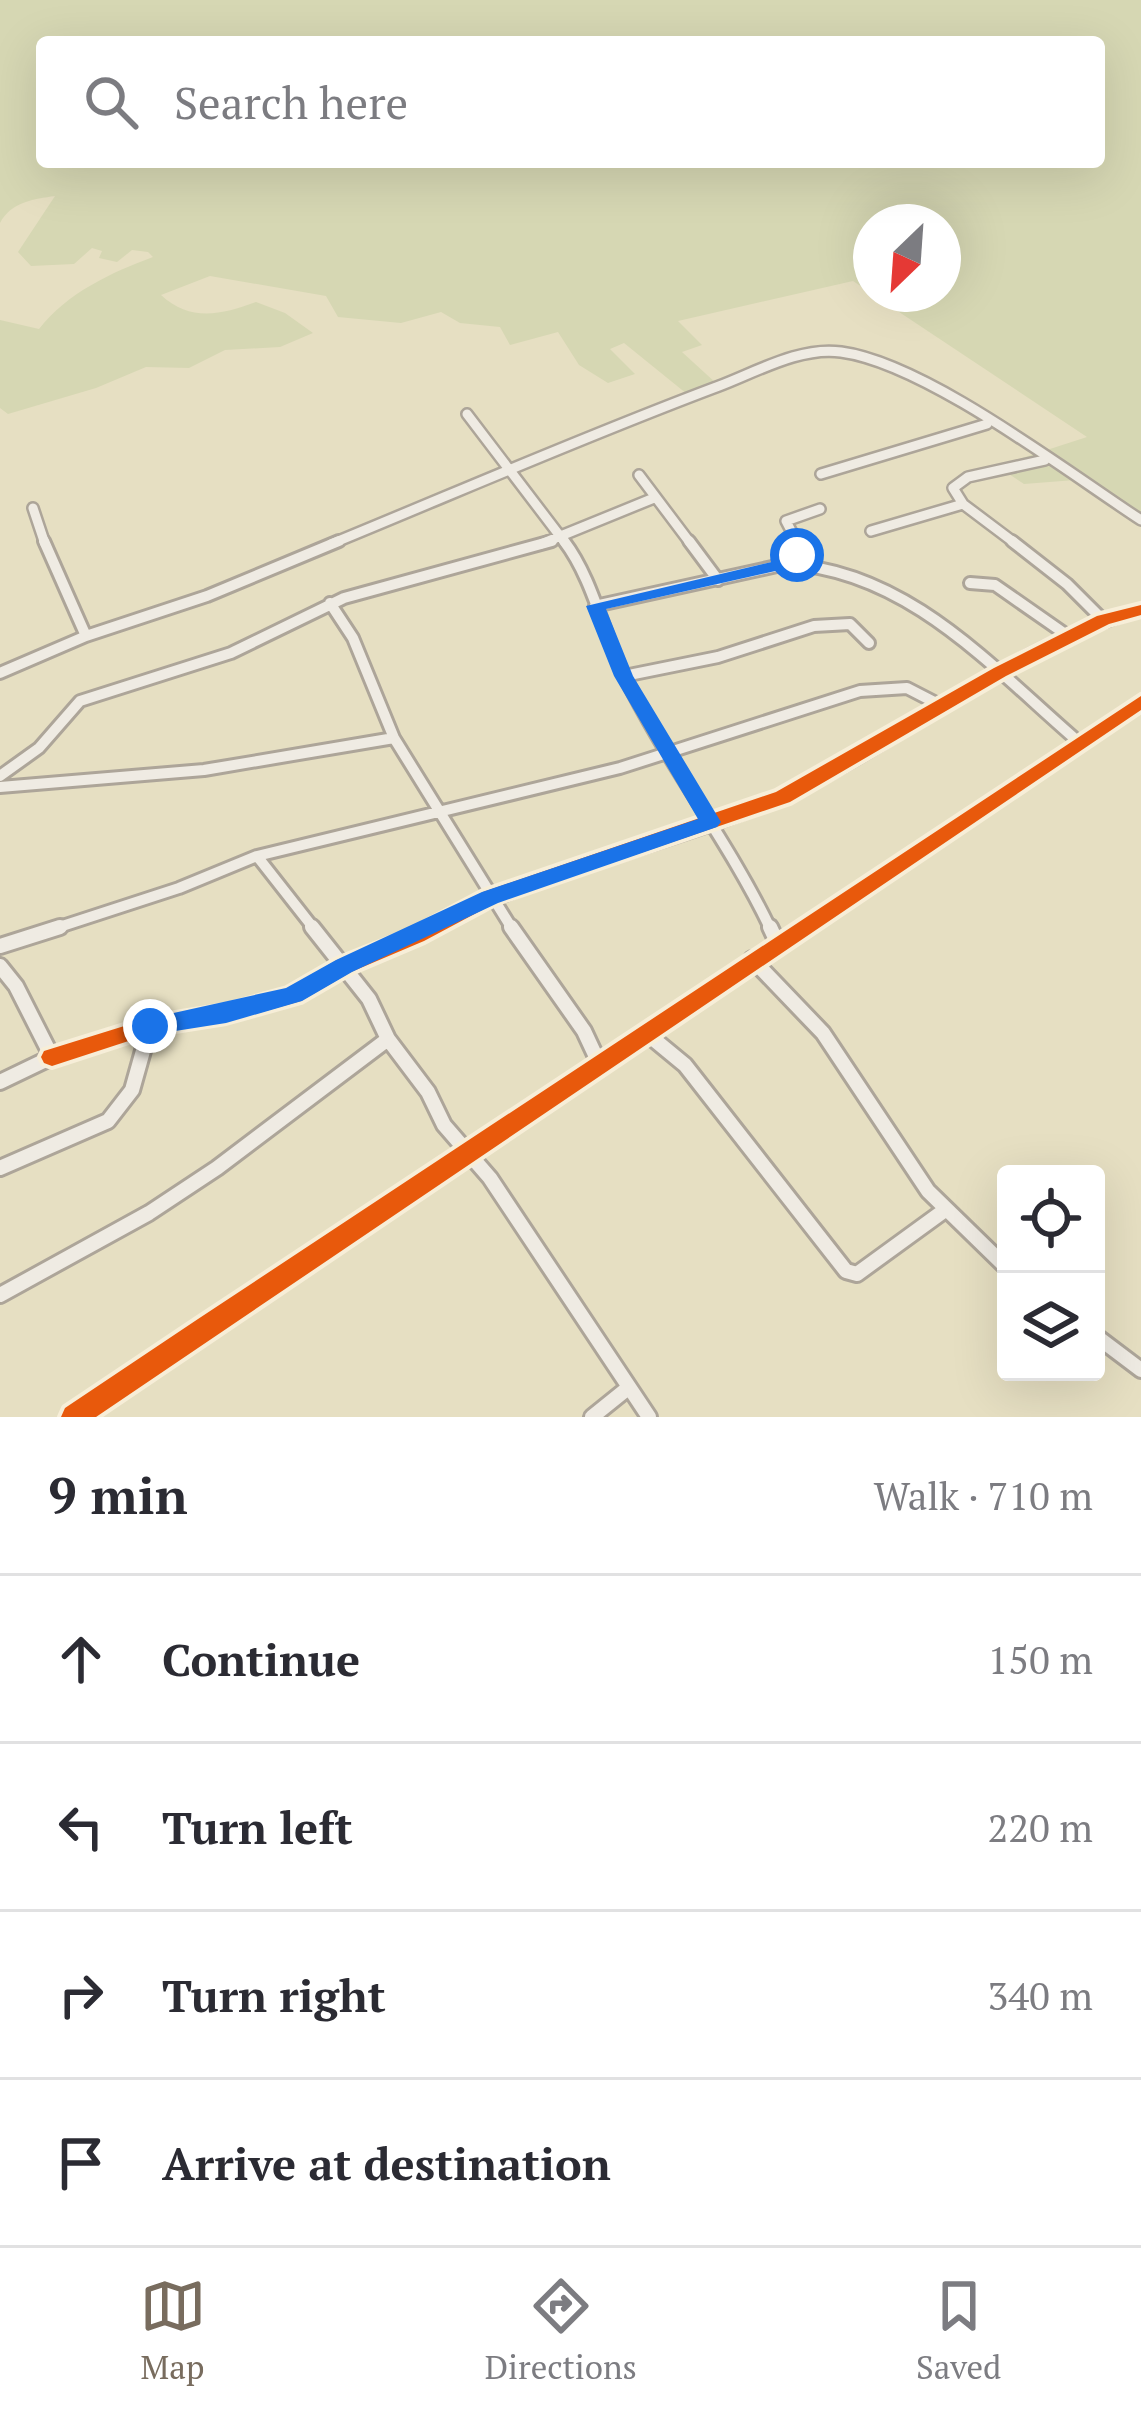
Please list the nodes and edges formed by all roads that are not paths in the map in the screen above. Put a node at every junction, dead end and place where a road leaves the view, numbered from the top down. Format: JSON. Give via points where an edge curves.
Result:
{"nodes":[{"id":1,"x":467,"y":414,"type":"dead end"},
{"id":2,"x":987,"y":424,"type":"junction"},
{"id":3,"x":1045,"y":460,"type":"junction"},
{"id":4,"x":514,"y":472,"type":"junction"},
{"id":5,"x":820,"y":474,"type":"dead end"},
{"id":6,"x":639,"y":475,"type":"dead end"},
{"id":7,"x":654,"y":498,"type":"junction"},
{"id":8,"x":963,"y":504,"type":"junction"},
{"id":9,"x":33,"y":508,"type":"dead end"},
{"id":10,"x":820,"y":509,"type":"dead end"},
{"id":11,"x":1141,"y":520,"type":"edge"},
{"id":12,"x":871,"y":531,"type":"dead end"},
{"id":13,"x":564,"y":538,"type":"junction"},
{"id":14,"x":786,"y":564,"type":"junction"},
{"id":15,"x":718,"y":580,"type":"junction"},
{"id":16,"x":970,"y":583,"type":"dead end"},
{"id":17,"x":330,"y":603,"type":"junction"},
{"id":18,"x":596,"y":606,"type":"junction"},
{"id":19,"x":1141,"y":610,"type":"edge"},
{"id":20,"x":1103,"y":620,"type":"junction"},
{"id":21,"x":86,"y":636,"type":"junction"},
{"id":22,"x":1071,"y":638,"type":"junction"},
{"id":23,"x":869,"y":643,"type":"dead end"},
{"id":24,"x":1000,"y":672,"type":"junction"},
{"id":25,"x":0,"y":673,"type":"edge"},
{"id":26,"x":624,"y":676,"type":"junction"},
{"id":27,"x":1141,"y":702,"type":"edge"},
{"id":28,"x":940,"y":705,"type":"junction"},
{"id":29,"x":394,"y":738,"type":"junction"},
{"id":30,"x":1075,"y":747,"type":"junction"},
{"id":31,"x":668,"y":749,"type":"junction"},
{"id":32,"x":0,"y":776,"type":"edge"},
{"id":33,"x":0,"y":787,"type":"edge"},
{"id":34,"x":440,"y":811,"type":"junction"},
{"id":35,"x":710,"y":822,"type":"junction"},
{"id":36,"x":256,"y":856,"type":"junction"},
{"id":37,"x":490,"y":898,"type":"junction"},
{"id":38,"x":777,"y":942,"type":"junction"},
{"id":39,"x":0,"y":946,"type":"edge"},
{"id":40,"x":752,"y":959,"type":"junction"},
{"id":41,"x":0,"y":965,"type":"edge"},
{"id":42,"x":344,"y":966,"type":"junction"},
{"id":43,"x":150,"y":1026,"type":"junction"},
{"id":44,"x":645,"y":1032,"type":"junction"},
{"id":45,"x":388,"y":1039,"type":"junction"},
{"id":46,"x":52,"y":1057,"type":"junction"},
{"id":47,"x":593,"y":1072,"type":"junction"},
{"id":48,"x":0,"y":1082,"type":"edge"},
{"id":49,"x":467,"y":1153,"type":"junction"},
{"id":50,"x":0,"y":1168,"type":"edge"},
{"id":51,"x":945,"y":1210,"type":"junction"},
{"id":52,"x":997,"y":1259,"type":"edge"},
{"id":53,"x":0,"y":1295,"type":"edge"},
{"id":54,"x":1105,"y":1343,"type":"edge"},
{"id":55,"x":1141,"y":1370,"type":"edge"},
{"id":56,"x":628,"y":1388,"type":"junction"},
{"id":57,"x":74,"y":1417,"type":"edge"},
{"id":58,"x":592,"y":1417,"type":"edge"},
{"id":59,"x":649,"y":1417,"type":"edge"}],
"edges":[{"from":1,"to":4,"type":"street"},
{"from":2,"to":3,"type":"street"},
{"from":2,"to":4,"type":"street","via":[[878,361],[825,352],[741,376]]},
{"from":2,"to":5,"type":"street"},
{"from":3,"to":8,"type":"street","via":[[968,477],[953,488]]},
{"from":3,"to":11,"type":"street"},
{"from":4,"to":13,"type":"street"},
{"from":4,"to":21,"type":"street"},
{"from":6,"to":7,"type":"street"},
{"from":7,"to":13,"type":"street"},
{"from":7,"to":15,"type":"street"},
{"from":8,"to":12,"type":"street"},
{"from":8,"to":20,"type":"street"},
{"from":9,"to":21,"type":"street"},
{"from":10,"to":14,"type":"street","via":[[786,521],[800,548]]},
{"from":13,"to":17,"type":"street"},
{"from":13,"to":18,"type":"street"},
{"from":14,"to":15,"type":"street"},
{"from":14,"to":24,"type":"street","via":[[816,562],[877,581]]},
{"from":15,"to":18,"type":"street"},
{"from":16,"to":22,"type":"street","via":[[995,585]]},
{"from":17,"to":29,"type":"street"},
{"from":17,"to":32,"type":"street","via":[[231,653],[80,701],[39,748]]},
{"from":18,"to":26,"type":"street"},
{"from":19,"to":20,"type":"street"},
{"from":20,"to":22,"type":"street"},
{"from":21,"to":25,"type":"street"},
{"from":22,"to":24,"type":"street"},
{"from":23,"to":26,"type":"street","via":[[850,625],[814,626]]},
{"from":24,"to":28,"type":"street"},
{"from":24,"to":30,"type":"street"},
{"from":26,"to":31,"type":"street"},
{"from":27,"to":30,"type":"street"},
{"from":28,"to":31,"type":"street","via":[[907,688],[870,688]]},
{"from":28,"to":35,"type":"street","via":[[783,797]]},
{"from":29,"to":33,"type":"street","via":[[204,770]]},
{"from":29,"to":34,"type":"street"},
{"from":30,"to":38,"type":"street"},
{"from":31,"to":34,"type":"street"},
{"from":31,"to":35,"type":"street"},
{"from":34,"to":36,"type":"street"},
{"from":34,"to":37,"type":"street"},
{"from":35,"to":37,"type":"street"},
{"from":35,"to":38,"type":"street"},
{"from":36,"to":39,"type":"street"},
{"from":36,"to":42,"type":"street"},
{"from":37,"to":42,"type":"street"},
{"from":37,"to":47,"type":"street","via":[[584,1031],[598,1061]]},
{"from":38,"to":40,"type":"street"},
{"from":40,"to":44,"type":"street"},
{"from":40,"to":51,"type":"street","via":[[823,1033]]},
{"from":41,"to":46,"type":"street"},
{"from":42,"to":43,"type":"street","via":[[293,995]]},
{"from":42,"to":45,"type":"street"},
{"from":43,"to":46,"type":"street"},
{"from":43,"to":50,"type":"street","via":[[124,1106],[84,1134]]},
{"from":44,"to":47,"type":"street"},
{"from":44,"to":51,"type":"street","via":[[685,1065],[851,1274]]},
{"from":45,"to":49,"type":"street"},
{"from":45,"to":53,"type":"street","via":[[200,1180]]},
{"from":46,"to":48,"type":"street"},
{"from":47,"to":49,"type":"street"},
{"from":49,"to":56,"type":"street"},
{"from":49,"to":57,"type":"street"},
{"from":51,"to":52,"type":"street"},
{"from":54,"to":55,"type":"street"},
{"from":56,"to":58,"type":"street"},
{"from":56,"to":59,"type":"street"}]}
